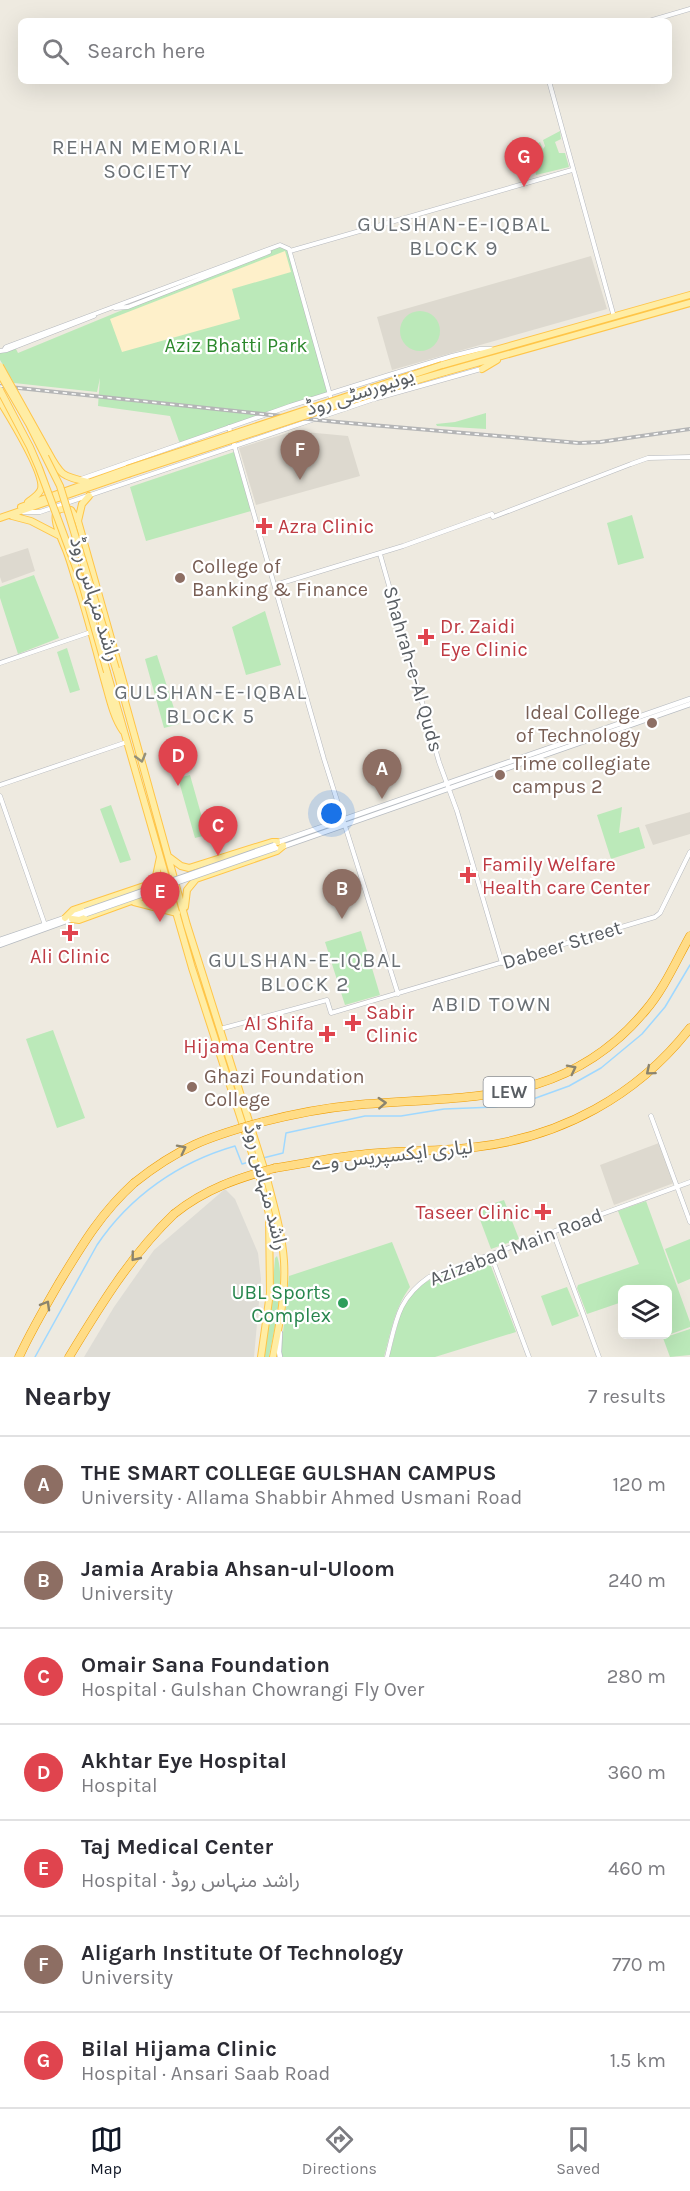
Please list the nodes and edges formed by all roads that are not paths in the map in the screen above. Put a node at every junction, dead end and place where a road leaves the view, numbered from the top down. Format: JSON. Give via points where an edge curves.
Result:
{"nodes":[{"id":1,"x":690,"y":9,"type":"edge"},
{"id":2,"x":659,"y":18,"type":"edge"},
{"id":3,"x":550,"y":84,"type":"edge"},
{"id":4,"x":572,"y":170,"type":"junction"},
{"id":5,"x":290,"y":251,"type":"junction"},
{"id":6,"x":690,"y":295,"type":"edge"},
{"id":7,"x":690,"y":303,"type":"edge"},
{"id":8,"x":614,"y":317,"type":"junction"},
{"id":9,"x":2,"y":350,"type":"edge"},
{"id":10,"x":503,"y":352,"type":"junction"},
{"id":11,"x":0,"y":366,"type":"edge"},
{"id":12,"x":482,"y":369,"type":"joint"},
{"id":13,"x":0,"y":374,"type":"edge"},
{"id":14,"x":0,"y":390,"type":"edge"},
{"id":15,"x":329,"y":394,"type":"junction"},
{"id":16,"x":0,"y":400,"type":"edge"},
{"id":17,"x":335,"y":412,"type":"junction"},
{"id":18,"x":229,"y":427,"type":"junction"},
{"id":19,"x":234,"y":446,"type":"junction"},
{"id":20,"x":690,"y":457,"type":"edge"},
{"id":21,"x":60,"y":472,"type":"junction"},
{"id":22,"x":127,"y":472,"type":"junction"},
{"id":23,"x":77,"y":480,"type":"junction"},
{"id":24,"x":41,"y":482,"type":"junction"},
{"id":25,"x":89,"y":482,"type":"junction"},
{"id":26,"x":67,"y":489,"type":"junction"},
{"id":27,"x":89,"y":496,"type":"junction"},
{"id":28,"x":21,"y":509,"type":"junction"},
{"id":29,"x":9,"y":515,"type":"junction"},
{"id":30,"x":0,"y":516,"type":"edge"},
{"id":31,"x":78,"y":521,"type":"junction"},
{"id":32,"x":58,"y":535,"type":"junction"},
{"id":33,"x":380,"y":554,"type":"junction"},
{"id":34,"x":91,"y":566,"type":"junction"},
{"id":35,"x":72,"y":570,"type":"junction"},
{"id":36,"x":275,"y":585,"type":"junction"},
{"id":37,"x":91,"y":632,"type":"junction"},
{"id":38,"x":0,"y":663,"type":"edge"},
{"id":39,"x":690,"y":699,"type":"edge"},
{"id":40,"x":125,"y":702,"type":"junction"},
{"id":41,"x":690,"y":704,"type":"edge"},
{"id":42,"x":127,"y":739,"type":"junction"},
{"id":43,"x":0,"y":785,"type":"edge"},
{"id":44,"x":448,"y":786,"type":"junction"},
{"id":45,"x":0,"y":796,"type":"edge"},
{"id":46,"x":345,"y":822,"type":"junction"},
{"id":47,"x":278,"y":845,"type":"junction"},
{"id":48,"x":690,"y":852,"type":"edge"},
{"id":49,"x":160,"y":853,"type":"junction"},
{"id":50,"x":169,"y":856,"type":"junction"},
{"id":51,"x":130,"y":902,"type":"junction"},
{"id":52,"x":177,"y":913,"type":"junction"},
{"id":53,"x":185,"y":917,"type":"junction"},
{"id":54,"x":68,"y":919,"type":"junction"},
{"id":55,"x":45,"y":924,"type":"junction"},
{"id":56,"x":690,"y":936,"type":"edge"},
{"id":57,"x":0,"y":940,"type":"edge"},
{"id":58,"x":0,"y":945,"type":"edge"},
{"id":59,"x":502,"y":963,"type":"junction"},
{"id":60,"x":201,"y":967,"type":"junction"},
{"id":61,"x":192,"y":968,"type":"junction"},
{"id":62,"x":203,"y":989,"type":"junction"},
{"id":63,"x":398,"y":994,"type":"junction"},
{"id":64,"x":690,"y":1028,"type":"edge"},
{"id":65,"x":220,"y":1029,"type":"junction"},
{"id":66,"x":651,"y":1116,"type":"dead end"},
{"id":67,"x":246,"y":1121,"type":"junction"},
{"id":68,"x":262,"y":1175,"type":"junction"},
{"id":69,"x":690,"y":1182,"type":"edge"},
{"id":70,"x":677,"y":1187,"type":"junction"},
{"id":71,"x":690,"y":1222,"type":"edge"},
{"id":72,"x":553,"y":1232,"type":"junction"},
{"id":73,"x":491,"y":1255,"type":"junction"},
{"id":74,"x":271,"y":1259,"type":"junction"},
{"id":75,"x":283,"y":1294,"type":"junction"},
{"id":76,"x":279,"y":1327,"type":"junction"},
{"id":77,"x":19,"y":1357,"type":"edge"},
{"id":78,"x":69,"y":1357,"type":"edge"},
{"id":79,"x":261,"y":1357,"type":"edge"},
{"id":80,"x":273,"y":1357,"type":"edge"},
{"id":81,"x":280,"y":1357,"type":"edge"},
{"id":82,"x":387,"y":1357,"type":"edge"},
{"id":83,"x":529,"y":1357,"type":"edge"},
{"id":84,"x":599,"y":1357,"type":"edge"}],
"edges":[{"from":1,"to":2,"type":"street"},
{"from":3,"to":4,"type":"street"},
{"from":4,"to":5,"type":"street"},
{"from":4,"to":8,"type":"street"},
{"from":5,"to":9,"type":"street","via":[[282,245]]},
{"from":5,"to":15,"type":"street"},
{"from":6,"to":8,"type":"main road","name":"یونیورسٹی روڈ"},
{"from":7,"to":10,"type":"main road","name":"یونیورسٹی روڈ"},
{"from":8,"to":10,"type":"main road","name":"یونیورسٹی روڈ"},
{"from":10,"to":12,"type":"main road"},
{"from":10,"to":15,"type":"street","via":[[480,350],[452,356]]},
{"from":10,"to":22,"type":"main road","name":"یونیورسٹی روڈ","bridge":true},
{"from":11,"to":21,"type":"main road","bridge":true},
{"from":12,"to":17,"type":"street"},
{"from":13,"to":40,"type":"main road","name":"راشد منہاس روڈ","bridge":true,"via":[[60,486]]},
{"from":14,"to":42,"type":"main road","name":"راشد منہاس روڈ","bridge":true,"via":[[39,468],[82,584]]},
{"from":15,"to":17,"type":"street"},
{"from":15,"to":18,"type":"street"},
{"from":16,"to":24,"type":"main road"},
{"from":17,"to":19,"type":"street"},
{"from":18,"to":19,"type":"street"},
{"from":18,"to":23,"type":"street"},
{"from":19,"to":27,"type":"street"},
{"from":19,"to":36,"type":"street"},
{"from":20,"to":33,"type":"street","via":[[648,458]]},
{"from":21,"to":23,"type":"main road"},
{"from":21,"to":24,"type":"main road","via":[[56,486],[51,488]]},
{"from":22,"to":25,"type":"main road","name":"یونیورسٹی روڈ"},
{"from":22,"to":28,"type":"main road","name":"یونیورسٹی روڈ"},
{"from":23,"to":25,"type":"main road"},
{"from":23,"to":26,"type":"main road"},
{"from":24,"to":28,"type":"main road","via":[[39,493]]},
{"from":25,"to":26,"type":"main road","name":"یونیورسٹی روڈ"},
{"from":26,"to":28,"type":"main road","name":"یونیورسٹی روڈ"},
{"from":27,"to":28,"type":"street","via":[[40,512]]},
{"from":27,"to":31,"type":"main road","via":[[82,504]]},
{"from":28,"to":29,"type":"main road","name":"یونیورسٹی روڈ"},
{"from":28,"to":30,"type":"main road","name":"یونیورسٹی روڈ"},
{"from":29,"to":30,"type":"main road","name":"یونیورسٹی روڈ"},
{"from":29,"to":32,"type":"main road"},
{"from":31,"to":32,"type":"main road","via":[[71,510],[57,512]]},
{"from":31,"to":34,"type":"main road"},
{"from":32,"to":35,"type":"main road"},
{"from":33,"to":36,"type":"street"},
{"from":33,"to":44,"type":"street","name":"Shahrah-e-Al Quds"},
{"from":34,"to":35,"type":"main road"},
{"from":34,"to":40,"type":"main road","via":[[125,688]]},
{"from":35,"to":37,"type":"main road"},
{"from":36,"to":46,"type":"street"},
{"from":37,"to":38,"type":"street"},
{"from":37,"to":42,"type":"main road","via":[[119,726]]},
{"from":39,"to":44,"type":"main road"},
{"from":40,"to":50,"type":"main road","name":"راشد منہاس روڈ","one_way":true},
{"from":41,"to":44,"type":"main road"},
{"from":42,"to":43,"type":"street"},
{"from":42,"to":49,"type":"main road","name":"راشد منہاس روڈ"},
{"from":44,"to":46,"type":"main road"},
{"from":44,"to":59,"type":"street","name":"Shahrah-e-Al Quds"},
{"from":45,"to":55,"type":"street"},
{"from":46,"to":47,"type":"main road"},
{"from":46,"to":63,"type":"street"},
{"from":47,"to":50,"type":"main road","via":[[272,842],[189,868]]},
{"from":47,"to":53,"type":"main road","via":[[277,851],[196,879],[187,890]]},
{"from":47,"to":54,"type":"main road","bridge":true},
{"from":48,"to":59,"type":"street","name":"Dabeer Street","via":[[658,915]]},
{"from":49,"to":52,"type":"main road","name":"راشد منہاس روڈ"},
{"from":49,"to":54,"type":"main road","via":[[158,872],[147,885],[73,910]]},
{"from":50,"to":53,"type":"main road","name":"راشد منہاس روڈ"},
{"from":51,"to":52,"type":"main road"},
{"from":51,"to":52,"type":"main road","via":[[156,895],[168,901]]},
{"from":51,"to":54,"type":"main road","via":[[80,920]]},
{"from":52,"to":61,"type":"main road","name":"راشد منہاس روڈ"},
{"from":53,"to":60,"type":"main road","name":"راشد منہاس روڈ"},
{"from":54,"to":55,"type":"main road"},
{"from":54,"to":58,"type":"main road"},
{"from":55,"to":57,"type":"main road"},
{"from":77,"to":56,"type":"highway","number":"LEW","one_way":true,"bridge":true,"via":[[97,1222],[134,1183],[172,1154],[206,1138],[302,1112],[491,1095],[555,1078],[596,1055],[640,1017]]},
{"from":59,"to":63,"type":"street","name":"Dabeer Street"},
{"from":60,"to":61,"type":"main road","via":[[197,974]]},
{"from":60,"to":62,"type":"main road","name":"راشد منہاس روڈ"},
{"from":61,"to":62,"type":"main road","name":"راشد منہاس روڈ"},
{"from":62,"to":65,"type":"main road","name":"راشد منہاس روڈ"},
{"from":62,"to":67,"type":"main road","name":"راشد منہاس روڈ"},
{"from":63,"to":65,"type":"street","name":"Dabeer Street","via":[[331,1013],[327,1000]]},
{"from":64,"to":78,"type":"highway","name":"لیاری ایکسپریس وے","number":"LEW","one_way":true,"bridge":true,"via":[[630,1088],[555,1128],[516,1141],[475,1147],[356,1155],[276,1168],[212,1189],[185,1205],[151,1237],[108,1294]]},
{"from":65,"to":67,"type":"main road","name":"راشد منہاس روڈ"},
{"from":66,"to":70,"type":"street"},
{"from":67,"to":68,"type":"main road","name":"راشد منہاس روڈ","bridge":true},
{"from":68,"to":74,"type":"main road","name":"راشد منہاس روڈ"},
{"from":68,"to":75,"type":"main road","name":"راشد منہاس روڈ","via":[[284,1261]]},
{"from":69,"to":70,"type":"street","name":"Azizabad Main Road"},
{"from":70,"to":71,"type":"street"},
{"from":70,"to":72,"type":"street","name":"Azizabad Main Road"},
{"from":72,"to":73,"type":"street","name":"Azizabad Main Road"},
{"from":72,"to":84,"type":"street"},
{"from":73,"to":82,"type":"street","name":"Azizabad Main Road","via":[[429,1277],[415,1287],[405,1298]]},
{"from":73,"to":83,"type":"street"},
{"from":74,"to":75,"type":"main road","via":[[275,1254],[280,1260]]},
{"from":74,"to":79,"type":"main road","name":"راشد منہاس روڈ"},
{"from":75,"to":76,"type":"main road","name":"راشد منہاس روڈ"},
{"from":76,"to":80,"type":"main road","name":"راشد منہاس روڈ"},
{"from":76,"to":81,"type":"main road"}]}
